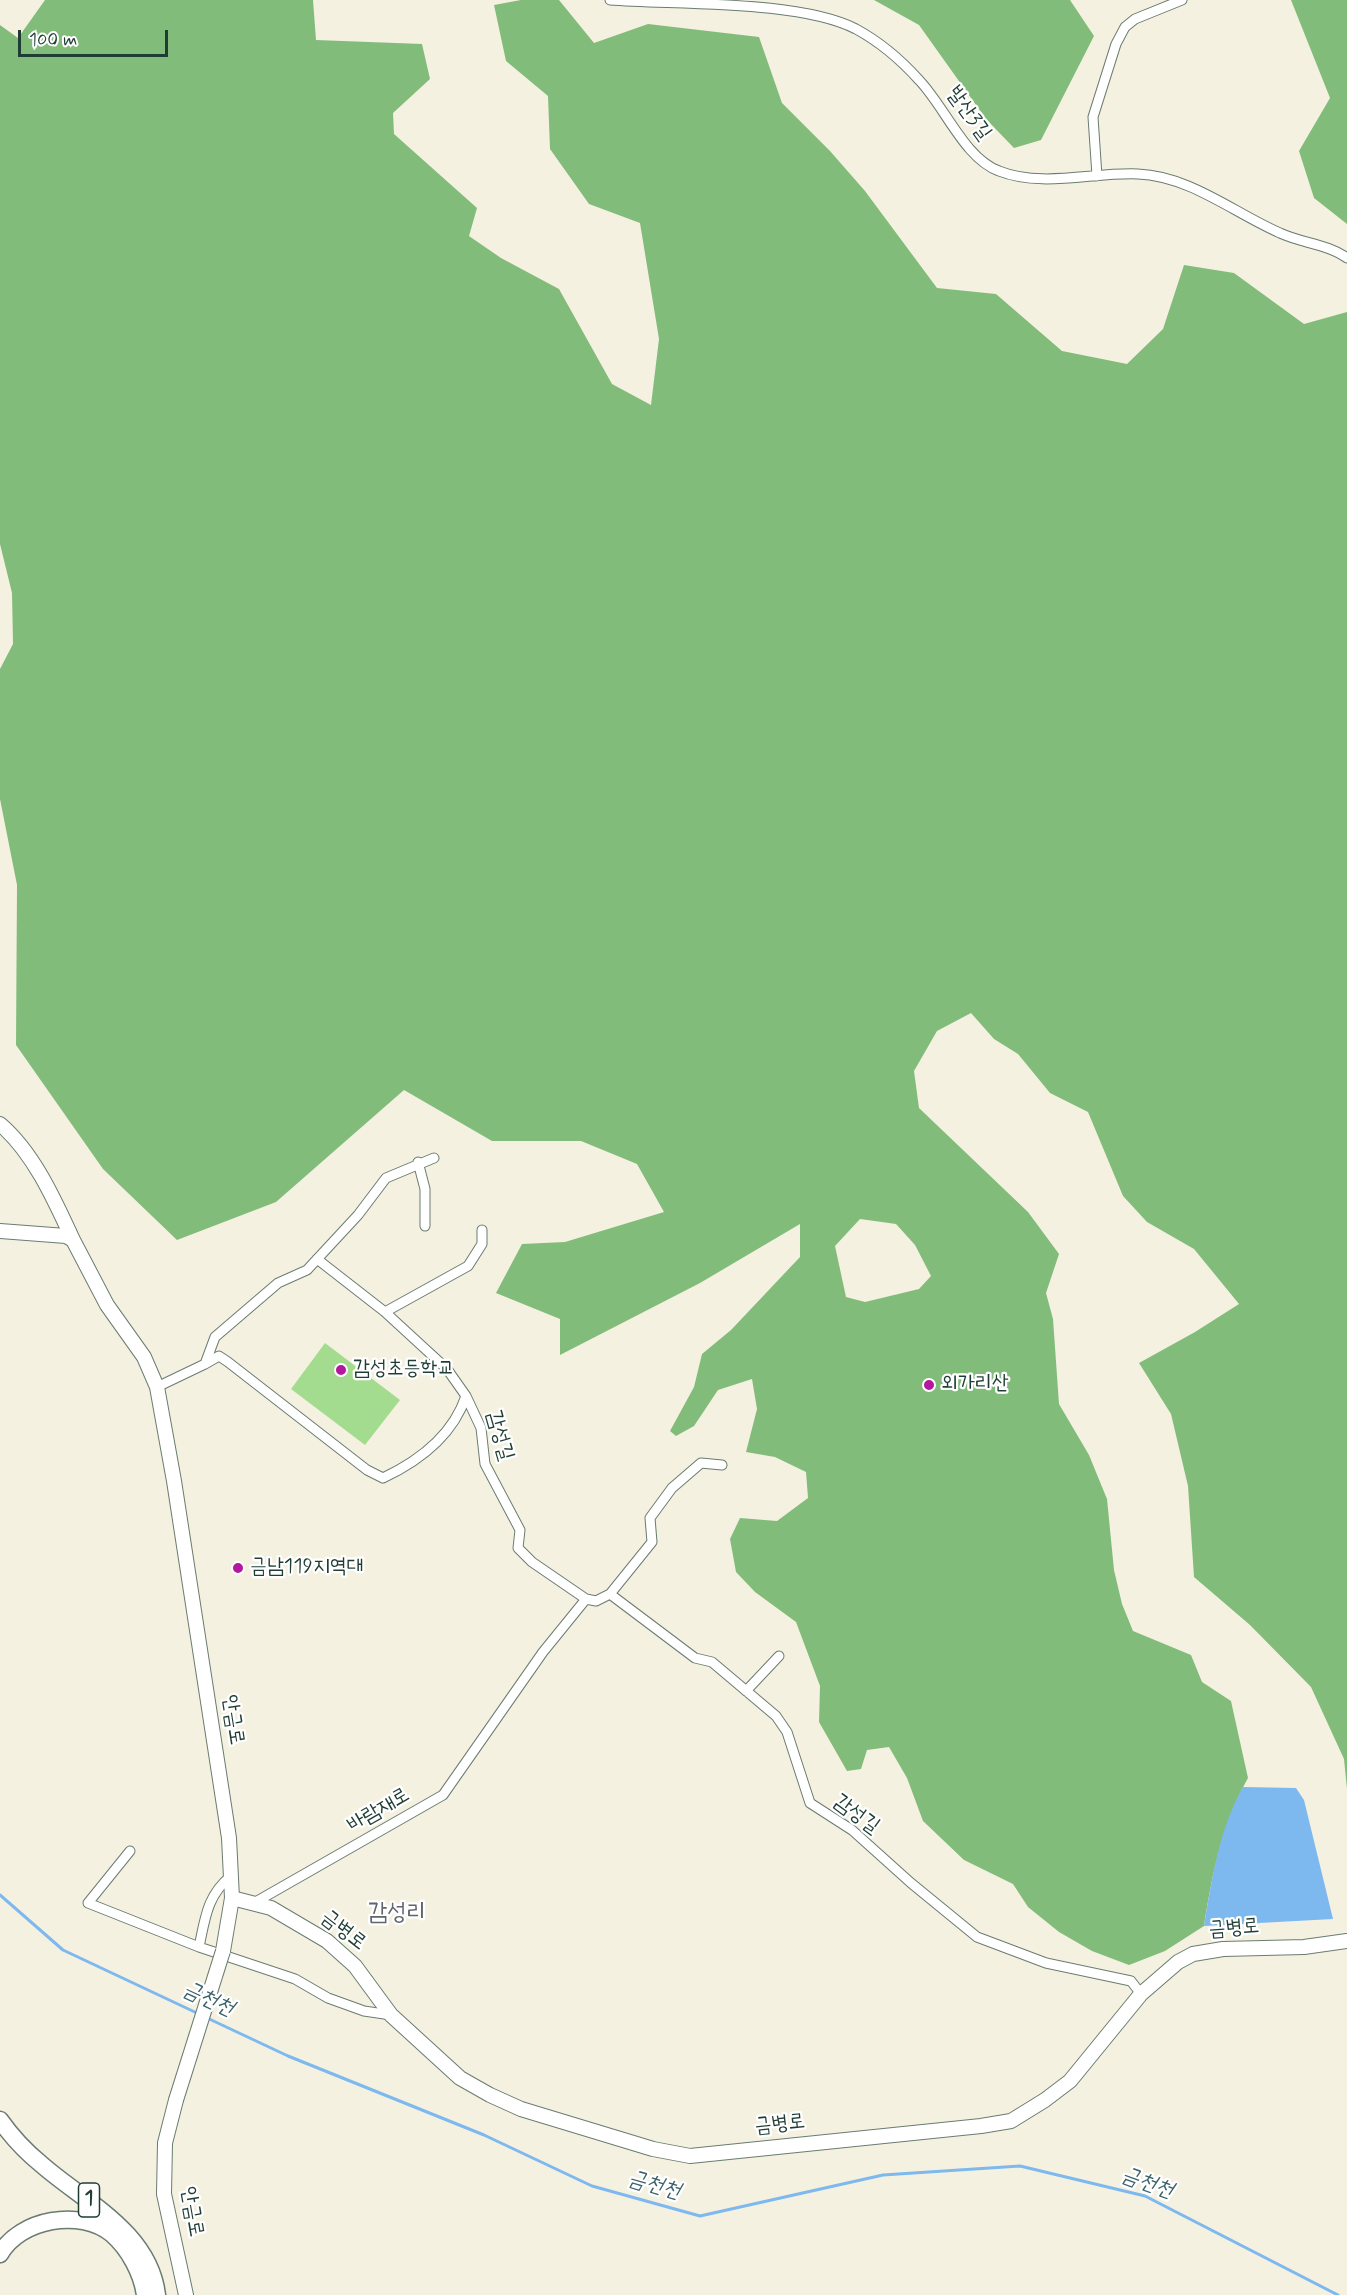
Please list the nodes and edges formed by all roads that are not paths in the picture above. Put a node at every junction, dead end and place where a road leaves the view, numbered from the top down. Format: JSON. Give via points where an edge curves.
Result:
{"nodes":[{"id":1,"x":610,"y":0,"type":"edge"},
{"id":2,"x":1182,"y":0,"type":"edge"},
{"id":3,"x":1097,"y":176,"type":"junction"},
{"id":4,"x":1343,"y":255,"type":"edge"},
{"id":5,"x":0,"y":1124,"type":"edge"},
{"id":6,"x":434,"y":1158,"type":"dead end"},
{"id":7,"x":418,"y":1162,"type":"junction"},
{"id":8,"x":425,"y":1226,"type":"dead end"},
{"id":9,"x":482,"y":1230,"type":"dead end"},
{"id":10,"x":0,"y":1231,"type":"edge"},
{"id":11,"x":73,"y":1240,"type":"junction"},
{"id":12,"x":317,"y":1259,"type":"junction"},
{"id":13,"x":385,"y":1312,"type":"junction"},
{"id":14,"x":205,"y":1364,"type":"junction"},
{"id":15,"x":157,"y":1388,"type":"junction"},
{"id":16,"x":466,"y":1396,"type":"junction"},
{"id":17,"x":722,"y":1465,"type":"dead end"},
{"id":18,"x":610,"y":1594,"type":"junction"},
{"id":19,"x":586,"y":1599,"type":"junction"},
{"id":20,"x":778,"y":1656,"type":"dead end"},
{"id":21,"x":746,"y":1691,"type":"junction"},
{"id":22,"x":130,"y":1851,"type":"dead end"},
{"id":23,"x":231,"y":1876,"type":"junction"},
{"id":24,"x":232,"y":1898,"type":"junction"},
{"id":25,"x":252,"y":1904,"type":"junction"},
{"id":26,"x":1347,"y":1941,"type":"edge"},
{"id":27,"x":199,"y":1947,"type":"junction"},
{"id":28,"x":1141,"y":1994,"type":"junction"},
{"id":29,"x":391,"y":2015,"type":"junction"},
{"id":30,"x":0,"y":2120,"type":"edge"},
{"id":31,"x":0,"y":2254,"type":"edge"},
{"id":32,"x":145,"y":2295,"type":"edge"},
{"id":33,"x":157,"y":2295,"type":"edge"},
{"id":34,"x":186,"y":2295,"type":"edge"}],
"edges":[{"from":1,"to":3,"type":"street","name":"발산3길","via":[[769,8],[826,17],[855,28],[895,56],[935,97],[970,151],[996,171],[1035,178]]},
{"from":2,"to":3,"type":"street","via":[[1136,19],[1125,27],[1116,44],[1093,117]]},
{"from":3,"to":4,"type":"street","name":"발산3길","via":[[1140,174],[1181,182],[1281,234]]},
{"from":5,"to":11,"type":"street","name":"안금로","via":[[28,1158]]},
{"from":6,"to":7,"type":"street"},
{"from":7,"to":8,"type":"street","via":[[425,1189]]},
{"from":7,"to":12,"type":"street","via":[[386,1178]]},
{"from":9,"to":13,"type":"street","via":[[482,1245],[468,1266]]},
{"from":10,"to":11,"type":"street","via":[[66,1236]]},
{"from":11,"to":15,"type":"street","name":"안금로","via":[[107,1305],[144,1357]]},
{"from":12,"to":13,"type":"street","name":"감성길"},
{"from":12,"to":14,"type":"street","via":[[307,1270],[278,1283],[226,1326],[215,1337]]},
{"from":13,"to":16,"type":"street","name":"감성길","via":[[447,1369]]},
{"from":14,"to":15,"type":"street"},
{"from":14,"to":16,"type":"street","via":[[219,1356],[367,1470],[383,1478],[428,1450],[454,1422]]},
{"from":15,"to":23,"type":"street","name":"안금로","via":[[227,1827]]},
{"from":16,"to":19,"type":"street","name":"감성길","via":[[481,1428],[485,1464],[520,1530],[518,1548]]},
{"from":17,"to":18,"type":"street","via":[[701,1463],[672,1488],[650,1518],[652,1542]]},
{"from":18,"to":19,"type":"street","via":[[596,1601]]},
{"from":18,"to":21,"type":"street","name":"감성길","via":[[695,1658],[712,1662]]},
{"from":19,"to":25,"type":"street","name":"바람재로","via":[[543,1652],[444,1795]]},
{"from":20,"to":21,"type":"street"},
{"from":21,"to":28,"type":"street","name":"감성길","via":[[776,1716],[788,1732],[810,1803],[852,1830],[978,1937],[1046,1963],[1131,1981]]},
{"from":22,"to":27,"type":"street","via":[[88,1903]]},
{"from":23,"to":24,"type":"street","name":"안금로"},
{"from":23,"to":27,"type":"street","via":[[210,1899]]},
{"from":24,"to":25,"type":"street","name":"금병로"},
{"from":24,"to":34,"type":"street","name":"안금로","bridge":true,"via":[[223,1952],[165,2143],[164,2194]]},
{"from":25,"to":29,"type":"street","name":"금병로","via":[[271,1908],[327,1941],[355,1966]]},
{"from":26,"to":28,"type":"street","name":"금병로","via":[[1193,1954]]},
{"from":27,"to":29,"type":"street","via":[[295,1979],[328,1998]]},
{"from":28,"to":29,"type":"street","name":"금병로","via":[[1070,2081],[1011,2121],[690,2156],[652,2149],[521,2109],[490,2095],[460,2078]]},
{"from":30,"to":33,"type":"highway","number":"1","via":[[16,2142],[42,2166],[119,2225],[148,2265]]},
{"from":31,"to":32,"type":"highway","via":[[23,2230],[40,2224],[59,2219],[97,2226],[112,2234],[128,2254],[138,2269]]}]}
